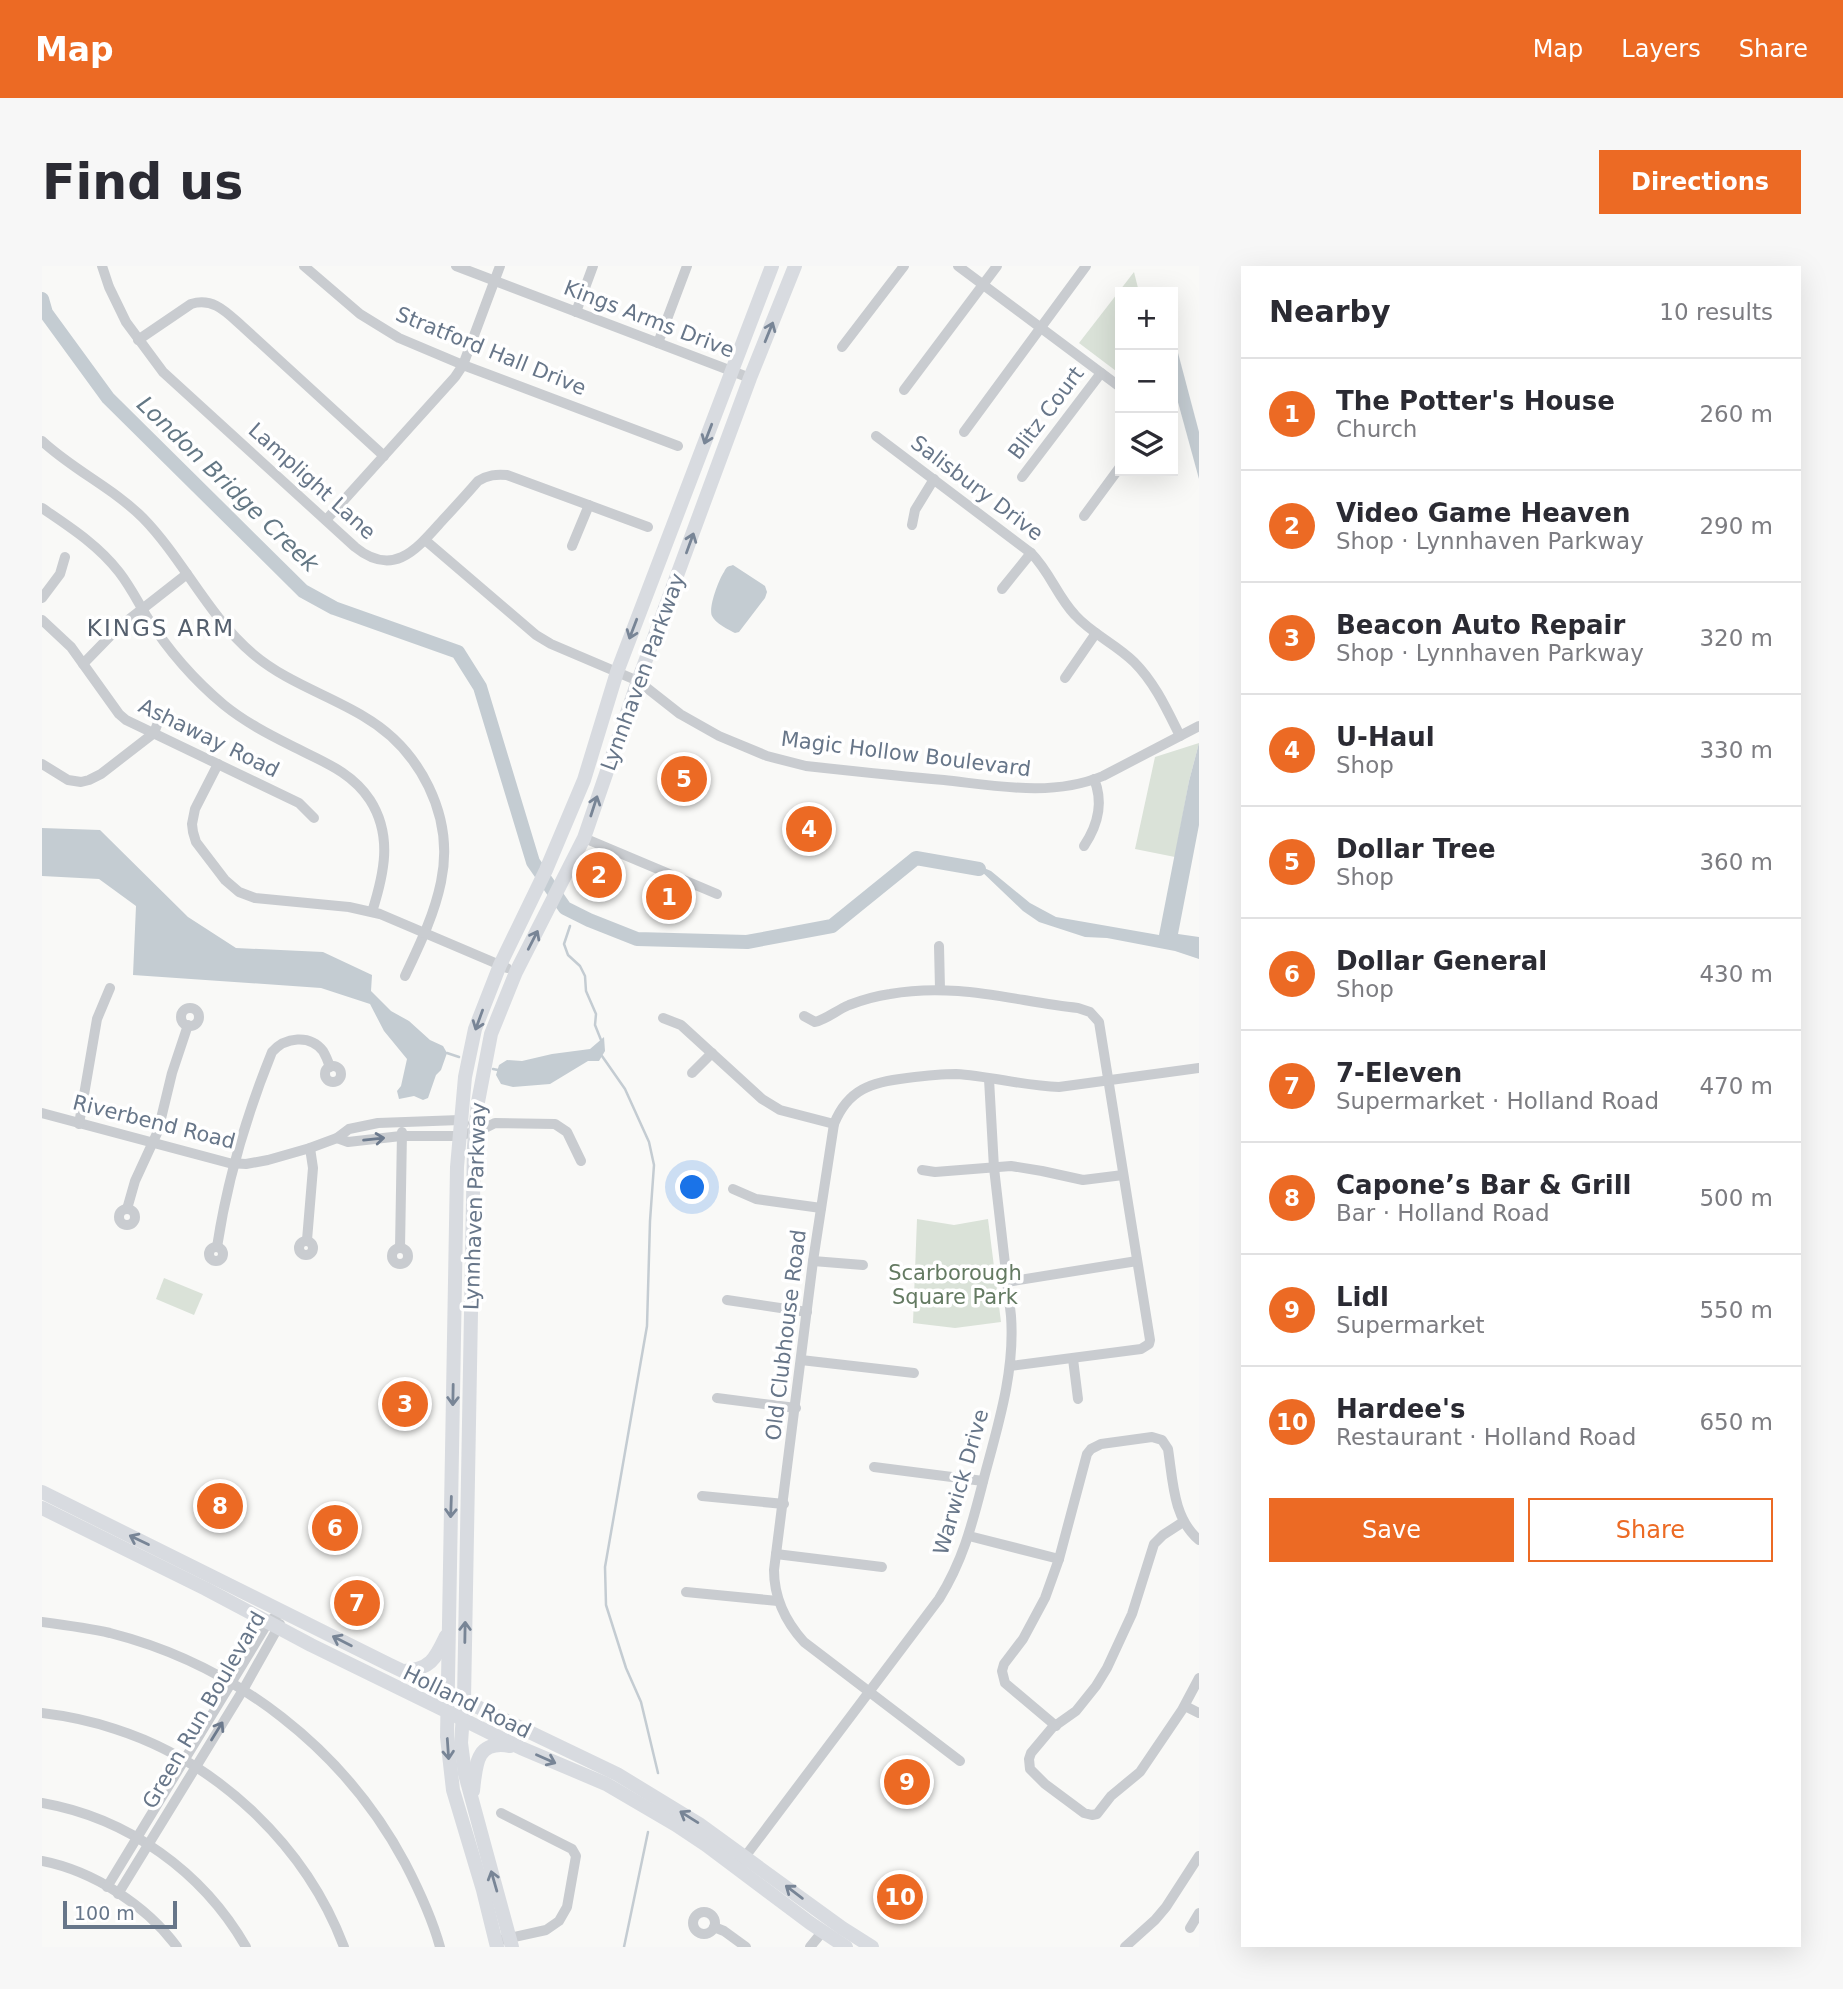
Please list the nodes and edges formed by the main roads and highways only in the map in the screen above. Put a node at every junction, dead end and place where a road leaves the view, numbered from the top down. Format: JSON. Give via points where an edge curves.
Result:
{"nodes":[{"id":1,"x":772,"y":266,"type":"edge"},
{"id":2,"x":795,"y":266,"type":"edge"},
{"id":3,"x":590,"y":763,"type":"junction"},
{"id":4,"x":584,"y":838,"type":"junction"},
{"id":5,"x":42,"y":1492,"type":"edge"},
{"id":6,"x":42,"y":1508,"type":"edge"},
{"id":7,"x":448,"y":1632,"type":"junction"},
{"id":8,"x":404,"y":1671,"type":"junction"},
{"id":9,"x":446,"y":1692,"type":"junction"},
{"id":10,"x":464,"y":1700,"type":"junction"},
{"id":11,"x":446,"y":1711,"type":"junction"},
{"id":12,"x":462,"y":1719,"type":"junction"},
{"id":13,"x":521,"y":1748,"type":"junction"},
{"id":14,"x":471,"y":1799,"type":"junction"},
{"id":15,"x":741,"y":1862,"type":"junction"},
{"id":16,"x":842,"y":1928,"type":"junction"},
{"id":17,"x":823,"y":1931,"type":"junction"},
{"id":18,"x":504,"y":1943,"type":"edge"},
{"id":19,"x":846,"y":1947,"type":"edge"},
{"id":20,"x":872,"y":1947,"type":"edge"}],
"edges":[{"from":1,"to":3,"type":"main road","name":"Lynnhaven Parkway","one_way":true,"via":[[617,672]]},
{"from":4,"to":2,"type":"main road","name":"Lynnhaven Parkway","one_way":true,"via":[[638,681]]},
{"from":3,"to":4,"type":"main road","via":[[576,819]]},
{"from":3,"to":7,"type":"main road","name":"Lynnhaven Parkway","one_way":true,"via":[[500,965],[475,1029],[465,1077],[458,1136]]},
{"from":10,"to":4,"type":"main road","name":"Lynnhaven Parkway","one_way":true,"via":[[475,1131],[483,1070],[491,1034],[516,972]]},
{"from":8,"to":5,"type":"main road","name":"Holland Road","one_way":true},
{"from":6,"to":11,"type":"main road","name":"Holland Road"},
{"from":7,"to":8,"type":"main road","via":[[432,1661]]},
{"from":7,"to":9,"type":"main road","name":"Lynnhaven Parkway"},
{"from":8,"to":9,"type":"main road","name":"Holland Road"},
{"from":9,"to":10,"type":"main road","name":"Holland Road"},
{"from":9,"to":11,"type":"main road","name":"Lynnhaven Parkway"},
{"from":10,"to":12,"type":"main road","name":"Lynnhaven Parkway"},
{"from":15,"to":10,"type":"main road","name":"Holland Road","one_way":true,"via":[[699,1824],[617,1774]]},
{"from":11,"to":12,"type":"main road","name":"Holland Road"},
{"from":11,"to":18,"type":"main road","name":"Lynnhaven Parkway","one_way":true,"via":[[453,1790]]},
{"from":12,"to":13,"type":"main road","name":"Holland Road"},
{"from":12,"to":14,"type":"main road","name":"Lynnhaven Parkway","via":[[461,1743]]},
{"from":13,"to":14,"type":"main road","via":[[496,1744],[485,1749],[476,1764]]},
{"from":13,"to":15,"type":"main road","name":"Holland Road","one_way":true,"via":[[615,1789]]},
{"from":18,"to":14,"type":"main road","name":"Lynnhaven Parkway","one_way":true},
{"from":16,"to":15,"type":"main road","name":"Holland Road","one_way":true},
{"from":15,"to":17,"type":"main road","name":"Holland Road"},
{"from":16,"to":17,"type":"main road"},
{"from":16,"to":20,"type":"main road","name":"Holland Road"},
{"from":17,"to":19,"type":"main road","name":"Holland Road"}]}
